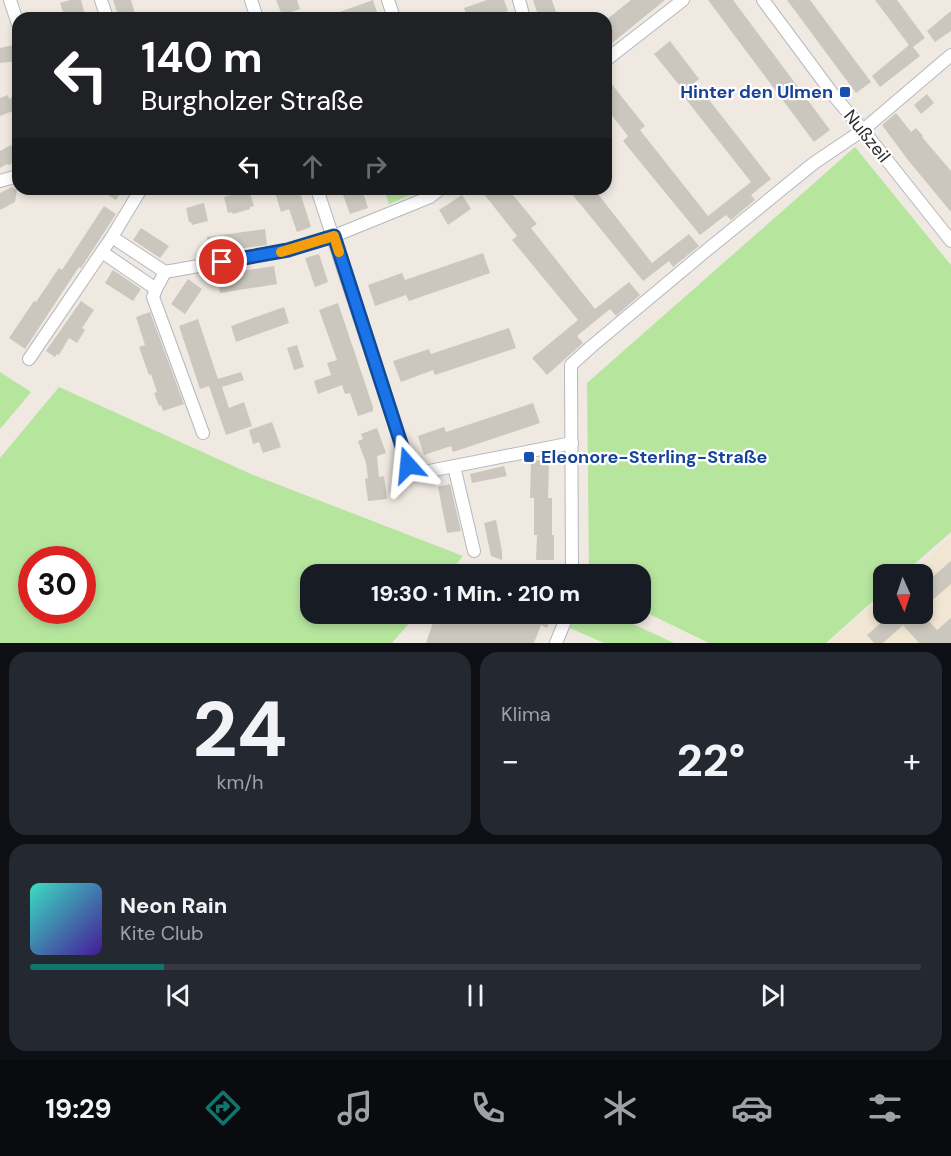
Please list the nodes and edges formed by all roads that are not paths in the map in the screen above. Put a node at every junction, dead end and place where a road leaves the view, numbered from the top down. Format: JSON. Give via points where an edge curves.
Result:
{"nodes":[{"id":1,"x":683,"y":0,"type":"edge"},
{"id":2,"x":763,"y":0,"type":"edge"},
{"id":3,"x":612,"y":55,"type":"edge"},
{"id":4,"x":951,"y":55,"type":"edge"},
{"id":5,"x":863,"y":130,"type":"junction"},
{"id":6,"x":137,"y":195,"type":"edge"},
{"id":7,"x":319,"y":195,"type":"edge"},
{"id":8,"x":432,"y":195,"type":"edge"},
{"id":9,"x":334,"y":236,"type":"junction"},
{"id":10,"x":112,"y":237,"type":"junction"},
{"id":11,"x":951,"y":242,"type":"edge"},
{"id":12,"x":102,"y":252,"type":"junction"},
{"id":13,"x":165,"y":272,"type":"junction"},
{"id":14,"x":156,"y":289,"type":"junction"},
{"id":15,"x":29,"y":359,"type":"dead end"},
{"id":16,"x":203,"y":434,"type":"dead end"},
{"id":17,"x":572,"y":443,"type":"junction"},
{"id":18,"x":454,"y":466,"type":"junction"},
{"id":19,"x":474,"y":551,"type":"dead end"},
{"id":20,"x":572,"y":564,"type":"edge"},
{"id":21,"x":564,"y":624,"type":"edge"},
{"id":22,"x":556,"y":643,"type":"edge"}],
"edges":[{"from":1,"to":3,"type":"street"},
{"from":2,"to":5,"type":"street","name":"Nußzeil"},
{"from":4,"to":5,"type":"street"},
{"from":5,"to":11,"type":"street","name":"Nußzeil"},
{"from":5,"to":17,"type":"street","via":[[814,163],[571,365]]},
{"from":6,"to":10,"type":"street"},
{"from":7,"to":9,"type":"street"},
{"from":8,"to":9,"type":"street"},
{"from":9,"to":13,"type":"street","via":[[288,250]]},
{"from":9,"to":18,"type":"street","via":[[408,465],[414,474]]},
{"from":10,"to":12,"type":"street"},
{"from":10,"to":13,"type":"street"},
{"from":12,"to":14,"type":"street"},
{"from":12,"to":15,"type":"street"},
{"from":13,"to":14,"type":"street"},
{"from":14,"to":16,"type":"street","via":[[153,297]]},
{"from":17,"to":18,"type":"street"},
{"from":17,"to":20,"type":"street"},
{"from":18,"to":19,"type":"street"},
{"from":21,"to":22,"type":"street"}]}
